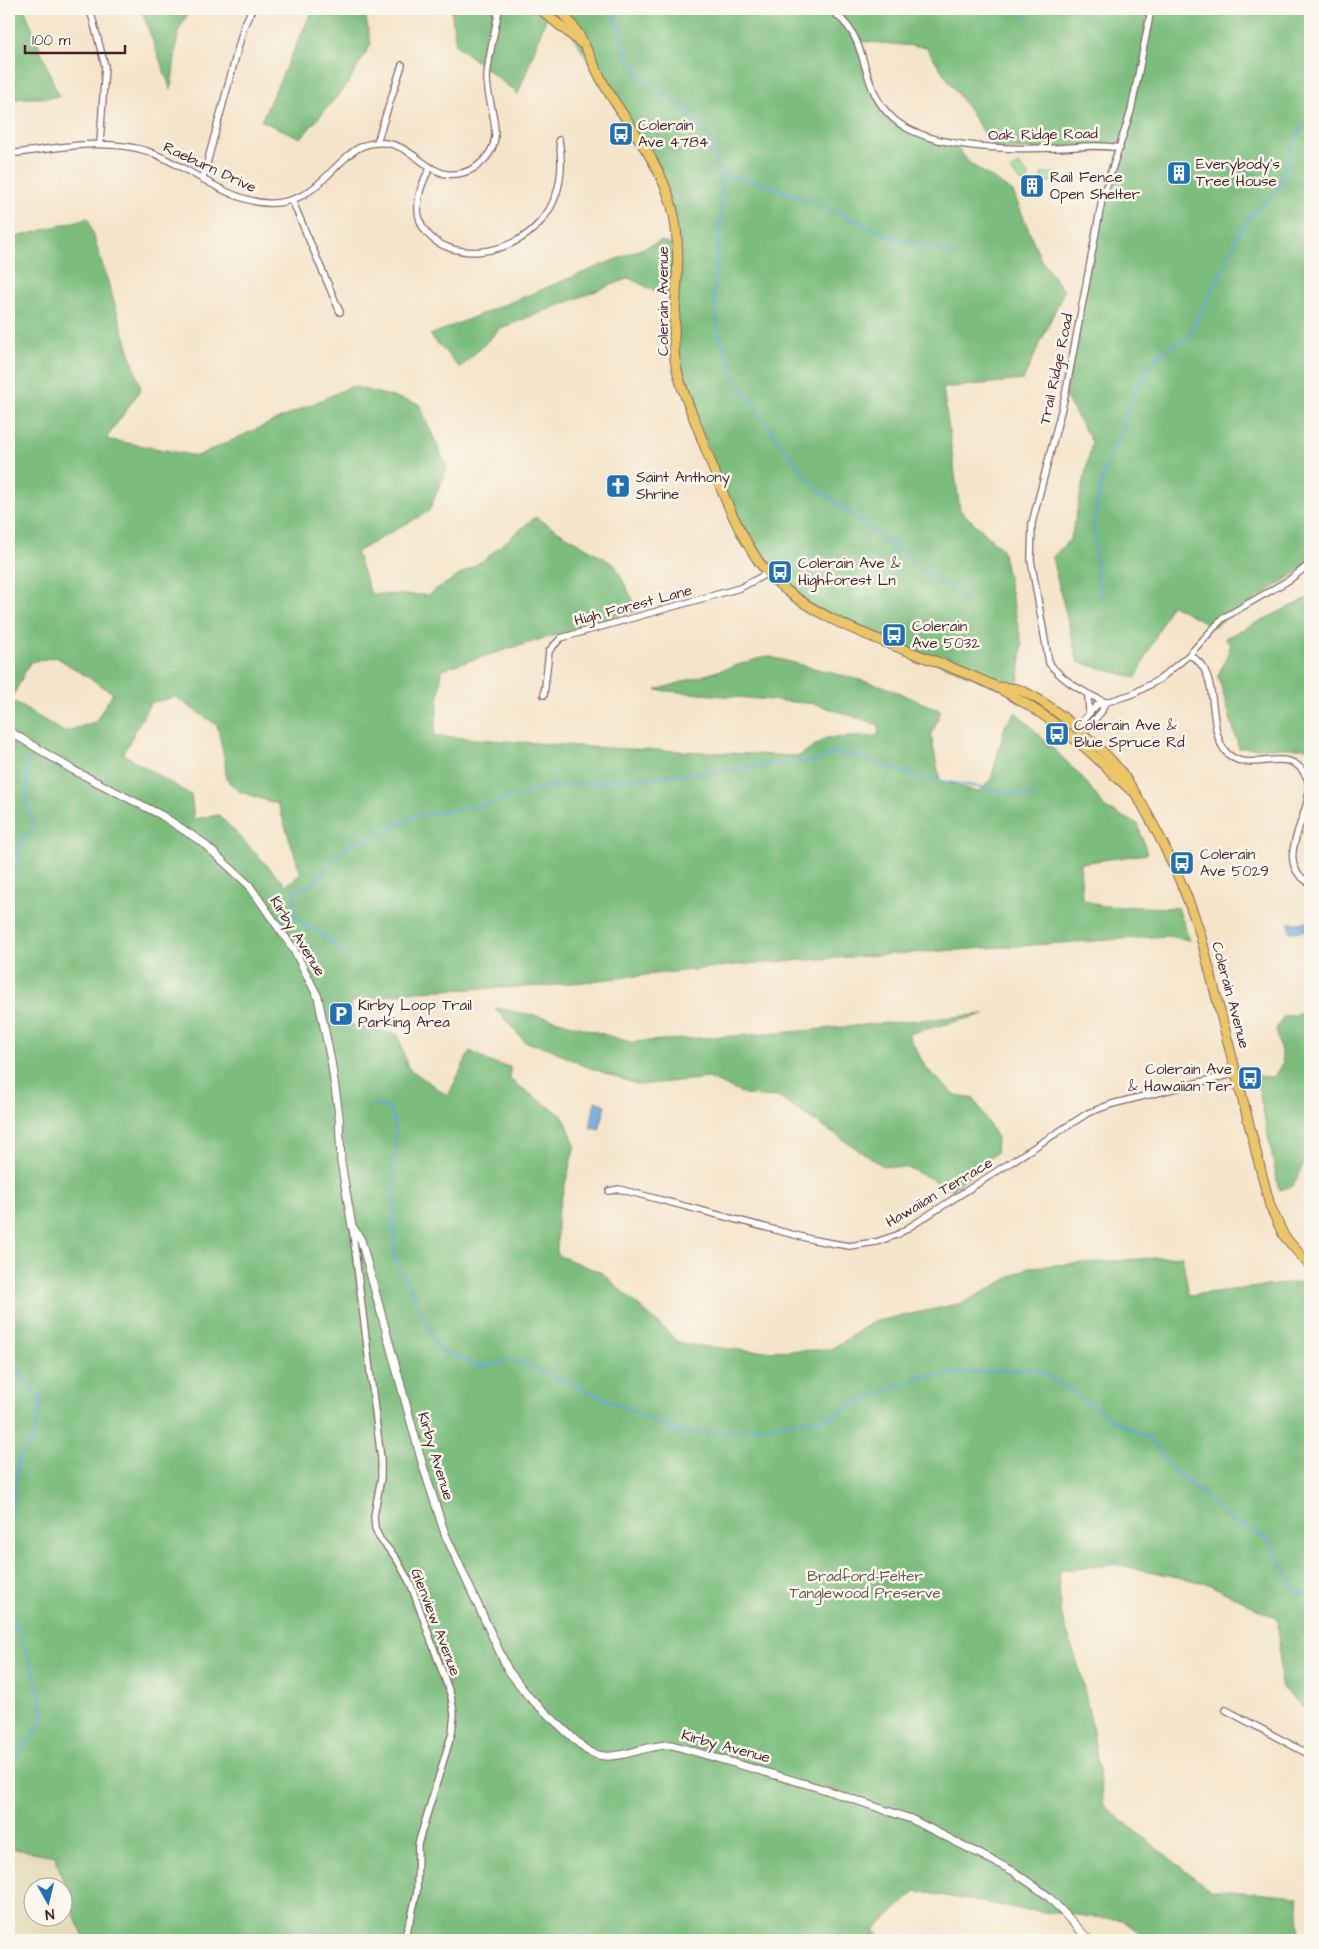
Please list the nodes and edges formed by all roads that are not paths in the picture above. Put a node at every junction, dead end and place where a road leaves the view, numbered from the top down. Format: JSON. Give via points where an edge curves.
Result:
{"nodes":[{"id":1,"x":90,"y":9,"type":"edge"},
{"id":2,"x":252,"y":9,"type":"edge"},
{"id":3,"x":499,"y":9,"type":"edge"},
{"id":4,"x":540,"y":9,"type":"edge"},
{"id":5,"x":556,"y":9,"type":"edge"},
{"id":6,"x":828,"y":9,"type":"edge"},
{"id":7,"x":1146,"y":9,"type":"edge"},
{"id":8,"x":1155,"y":9,"type":"edge"},
{"id":9,"x":1150,"y":15,"type":"junction"},
{"id":10,"x":585,"y":46,"type":"junction"},
{"id":11,"x":402,"y":65,"type":"dead end"},
{"id":12,"x":559,"y":140,"type":"dead end"},
{"id":13,"x":377,"y":142,"type":"junction"},
{"id":14,"x":100,"y":143,"type":"junction"},
{"id":15,"x":1120,"y":148,"type":"junction"},
{"id":16,"x":9,"y":154,"type":"edge"},
{"id":17,"x":430,"y":168,"type":"junction"},
{"id":18,"x":203,"y":178,"type":"junction"},
{"id":19,"x":292,"y":200,"type":"junction"},
{"id":20,"x":340,"y":312,"type":"dead end"},
{"id":21,"x":1310,"y":564,"type":"edge"},
{"id":22,"x":768,"y":572,"type":"junction"},
{"id":23,"x":1189,"y":655,"type":"junction"},
{"id":24,"x":544,"y":695,"type":"dead end"},
{"id":25,"x":1088,"y":695,"type":"junction"},
{"id":26,"x":1104,"y":702,"type":"junction"},
{"id":27,"x":1089,"y":713,"type":"junction"},
{"id":28,"x":9,"y":731,"type":"edge"},
{"id":29,"x":1076,"y":734,"type":"junction"},
{"id":30,"x":1310,"y":883,"type":"edge"},
{"id":31,"x":1238,"y":1073,"type":"junction"},
{"id":32,"x":609,"y":1192,"type":"dead end"},
{"id":33,"x":352,"y":1226,"type":"junction"},
{"id":34,"x":1310,"y":1266,"type":"edge"},
{"id":35,"x":1226,"y":1710,"type":"dead end"},
{"id":36,"x":1310,"y":1755,"type":"edge"},
{"id":37,"x":403,"y":1940,"type":"edge"},
{"id":38,"x":1089,"y":1940,"type":"edge"}],
"edges":[{"from":1,"to":14,"type":"street","via":[[105,66]]},
{"from":2,"to":18,"type":"street","via":[[244,26]]},
{"from":3,"to":17,"type":"street","via":[[487,77],[496,130],[492,148],[481,163],[465,172],[446,174]]},
{"from":4,"to":10,"type":"main road","name":"Colerain Avenue"},
{"from":5,"to":10,"type":"main road","name":"Colerain Avenue","via":[[575,28]]},
{"from":6,"to":15,"type":"street","name":"Oak Ridge Road","via":[[842,20],[857,40],[881,105],[906,129],[955,143],[995,149],[1100,145]]},
{"from":7,"to":9,"type":"street"},
{"from":8,"to":9,"type":"street"},
{"from":9,"to":15,"type":"street","name":"Trail Ridge Road","via":[[1140,76]]},
{"from":10,"to":22,"type":"main road","name":"Colerain Avenue","via":[[604,85],[668,192],[678,247],[676,362],[686,397],[730,510],[742,536]]},
{"from":11,"to":13,"type":"street"},
{"from":12,"to":17,"type":"street","via":[[562,176],[551,204],[536,225],[513,244],[488,252],[463,252],[450,248],[431,237],[425,229],[420,218],[418,195]]},
{"from":13,"to":17,"type":"street","via":[[407,150]]},
{"from":13,"to":19,"type":"street","name":"Raeburn Drive","via":[[350,154],[319,186]]},
{"from":14,"to":16,"type":"street","name":"Raeburn Drive"},
{"from":14,"to":18,"type":"street","name":"Raeburn Drive","via":[[147,151]]},
{"from":15,"to":25,"type":"street","name":"Trail Ridge Road","via":[[1097,221],[1065,396],[1035,505],[1031,541],[1049,663],[1060,676]]},
{"from":18,"to":19,"type":"street","name":"Raeburn Drive","via":[[254,202]]},
{"from":19,"to":20,"type":"street"},
{"from":21,"to":23,"type":"street","via":[[1289,580],[1223,618]]},
{"from":22,"to":24,"type":"street","name":"High Forest Lane","via":[[740,588],[561,638],[549,651]]},
{"from":22,"to":29,"type":"main road","name":"Colerain Avenue","via":[[797,598],[827,617],[994,686],[1018,689],[1039,701]]},
{"from":23,"to":26,"type":"street","via":[[1147,687]]},
{"from":23,"to":30,"type":"street","via":[[1204,670],[1219,736],[1226,752],[1247,762],[1289,760],[1306,776],[1309,794],[1294,854],[1299,875]]},
{"from":25,"to":26,"type":"street","name":"Trail Ridge Road"},
{"from":25,"to":27,"type":"street"},
{"from":26,"to":27,"type":"street"},
{"from":26,"to":29,"type":"street","via":[[1102,711]]},
{"from":27,"to":29,"type":"street"},
{"from":28,"to":33,"type":"street","name":"Kirby Avenue","via":[[184,829],[223,859],[254,892],[294,950],[320,1003],[339,1115],[341,1162]]},
{"from":29,"to":31,"type":"main road","name":"Colerain Avenue","via":[[1131,790],[1153,827],[1193,912]]},
{"from":31,"to":32,"type":"street","name":"Hawaiian Terrace","via":[[1112,1104],[1088,1113],[897,1235],[876,1242],[849,1246],[814,1240],[619,1189]]},
{"from":31,"to":34,"type":"main road","name":"Colerain Avenue","via":[[1270,1206],[1284,1236]]},
{"from":33,"to":37,"type":"street","name":"Glenview Avenue","via":[[380,1459],[375,1528],[411,1585],[451,1696],[454,1714],[452,1733],[418,1844],[416,1899]]},
{"from":33,"to":38,"type":"street","name":"Kirby Avenue","via":[[361,1240],[420,1457],[445,1534],[508,1670],[529,1697],[585,1749],[596,1755],[611,1757],[653,1746],[672,1745],[823,1789],[911,1820],[1013,1871],[1048,1896]]},
{"from":35,"to":36,"type":"street"}]}
